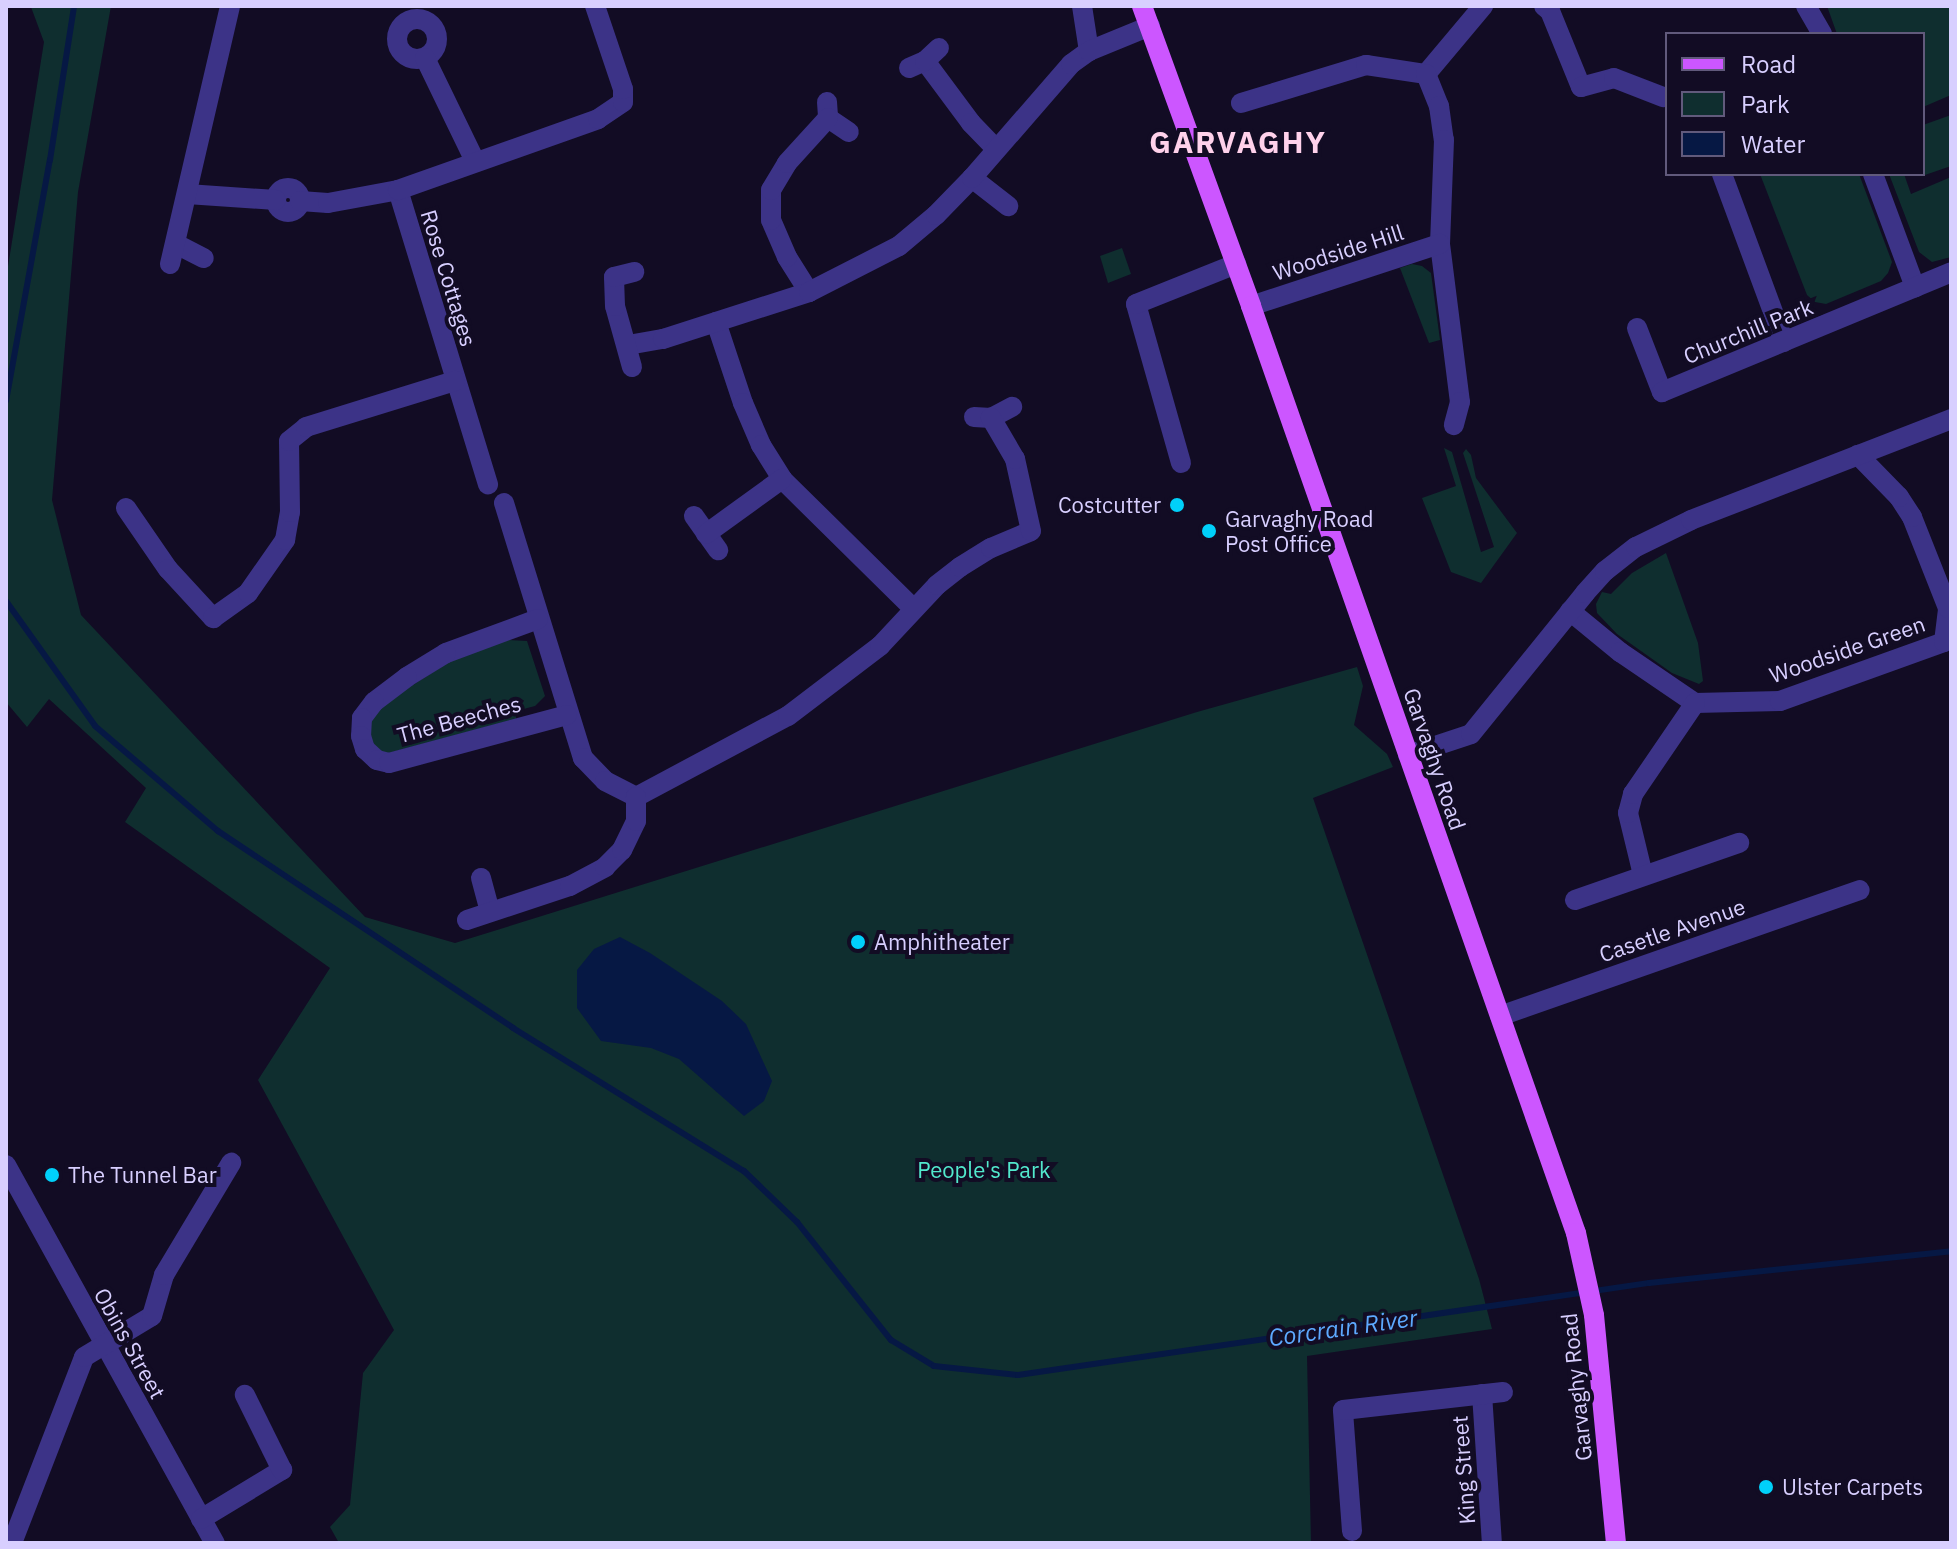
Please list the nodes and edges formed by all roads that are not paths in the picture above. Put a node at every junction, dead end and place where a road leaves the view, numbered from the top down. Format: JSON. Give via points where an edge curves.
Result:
{"nodes":[{"id":1,"x":230,"y":6,"type":"edge"},
{"id":2,"x":595,"y":6,"type":"edge"},
{"id":3,"x":1082,"y":6,"type":"edge"},
{"id":4,"x":1142,"y":6,"type":"edge"},
{"id":5,"x":1483,"y":6,"type":"edge"},
{"id":6,"x":1544,"y":6,"type":"edge"},
{"id":7,"x":1806,"y":6,"type":"edge"},
{"id":8,"x":1150,"y":26,"type":"junction"},
{"id":9,"x":1821,"y":32,"type":"edge"},
{"id":10,"x":1089,"y":51,"type":"junction"},
{"id":11,"x":425,"y":58,"type":"dead end"},
{"id":12,"x":925,"y":59,"type":"dead end"},
{"id":13,"x":1426,"y":74,"type":"junction"},
{"id":14,"x":1663,"y":97,"type":"dead end"},
{"id":15,"x":1241,"y":103,"type":"dead end"},
{"id":16,"x":849,"y":132,"type":"dead end"},
{"id":17,"x":996,"y":149,"type":"junction"},
{"id":18,"x":475,"y":161,"type":"junction"},
{"id":19,"x":1723,"y":176,"type":"edge"},
{"id":20,"x":1874,"y":176,"type":"edge"},
{"id":21,"x":972,"y":178,"type":"junction"},
{"id":22,"x":398,"y":190,"type":"junction"},
{"id":23,"x":187,"y":194,"type":"junction"},
{"id":24,"x":1008,"y":206,"type":"dead end"},
{"id":25,"x":176,"y":244,"type":"junction"},
{"id":26,"x":1440,"y":244,"type":"junction"},
{"id":27,"x":204,"y":258,"type":"dead end"},
{"id":28,"x":170,"y":264,"type":"dead end"},
{"id":29,"x":1236,"y":264,"type":"junction"},
{"id":30,"x":634,"y":272,"type":"dead end"},
{"id":31,"x":1951,"y":272,"type":"edge"},
{"id":32,"x":1915,"y":287,"type":"junction"},
{"id":33,"x":809,"y":292,"type":"junction"},
{"id":34,"x":1251,"y":306,"type":"junction"},
{"id":35,"x":716,"y":322,"type":"junction"},
{"id":36,"x":1637,"y":328,"type":"dead end"},
{"id":37,"x":1784,"y":342,"type":"junction"},
{"id":38,"x":628,"y":345,"type":"junction"},
{"id":39,"x":632,"y":367,"type":"dead end"},
{"id":40,"x":455,"y":381,"type":"junction"},
{"id":41,"x":1012,"y":407,"type":"dead end"},
{"id":42,"x":1951,"y":419,"type":"edge"},
{"id":43,"x":1454,"y":425,"type":"dead end"},
{"id":44,"x":1858,"y":455,"type":"junction"},
{"id":45,"x":1181,"y":463,"type":"dead end"},
{"id":46,"x":782,"y":479,"type":"junction"},
{"id":47,"x":488,"y":485,"type":"dead end"},
{"id":48,"x":504,"y":503,"type":"dead end"},
{"id":49,"x":126,"y":508,"type":"dead end"},
{"id":50,"x":694,"y":516,"type":"dead end"},
{"id":51,"x":914,"y":609,"type":"junction"},
{"id":52,"x":1570,"y":611,"type":"junction"},
{"id":53,"x":538,"y":619,"type":"junction"},
{"id":54,"x":1695,"y":703,"type":"junction"},
{"id":55,"x":567,"y":715,"type":"junction"},
{"id":56,"x":1408,"y":755,"type":"junction"},
{"id":57,"x":636,"y":797,"type":"junction"},
{"id":58,"x":1739,"y":843,"type":"dead end"},
{"id":59,"x":1643,"y":875,"type":"junction"},
{"id":60,"x":481,"y":878,"type":"dead end"},
{"id":61,"x":1860,"y":890,"type":"dead end"},
{"id":62,"x":1575,"y":900,"type":"dead end"},
{"id":63,"x":490,"y":911,"type":"junction"},
{"id":64,"x":467,"y":920,"type":"dead end"},
{"id":65,"x":1500,"y":1016,"type":"junction"},
{"id":66,"x":231,"y":1163,"type":"dead end"},
{"id":67,"x":6,"y":1165,"type":"edge"},
{"id":68,"x":103,"y":1344,"type":"junction"},
{"id":69,"x":245,"y":1395,"type":"dead end"},
{"id":70,"x":201,"y":1519,"type":"junction"},
{"id":71,"x":1352,"y":1531,"type":"dead end"},
{"id":72,"x":12,"y":1543,"type":"edge"},
{"id":73,"x":215,"y":1543,"type":"edge"},
{"id":74,"x":1492,"y":1543,"type":"edge"},
{"id":75,"x":1616,"y":1543,"type":"edge"}],
"edges":[{"from":1,"to":23,"type":"street"},
{"from":2,"to":18,"type":"street","name":"Rose Cottages","via":[[623,102],[598,119]]},
{"from":3,"to":10,"type":"street"},
{"from":4,"to":8,"type":"main road","name":"Garvaghy Road"},
{"from":5,"to":13,"type":"street"},
{"from":6,"to":14,"type":"street","via":[[1581,87],[1614,78]]},
{"from":7,"to":9,"type":"street"},
{"from":8,"to":10,"type":"street"},
{"from":8,"to":29,"type":"main road","name":"Garvaghy Road"},
{"from":10,"to":17,"type":"street","via":[[1071,64]]},
{"from":11,"to":18,"type":"street"},
{"from":12,"to":17,"type":"street"},
{"from":13,"to":15,"type":"street","via":[[1366,65]]},
{"from":13,"to":26,"type":"street","via":[[1439,106],[1444,140]]},
{"from":16,"to":33,"type":"street","via":[[827,110],[771,190],[771,220]]},
{"from":17,"to":21,"type":"street"},
{"from":18,"to":22,"type":"street","name":"Rose Cottages"},
{"from":19,"to":37,"type":"street"},
{"from":20,"to":32,"type":"street"},
{"from":21,"to":24,"type":"street"},
{"from":21,"to":33,"type":"street","via":[[899,246]]},
{"from":22,"to":23,"type":"street","name":"Rose Cottages","via":[[328,203],[300,201],[287,213],[276,200]]},
{"from":22,"to":40,"type":"street","name":"Rose Cottages"},
{"from":23,"to":25,"type":"street"},
{"from":25,"to":27,"type":"street"},
{"from":25,"to":28,"type":"street"},
{"from":26,"to":34,"type":"street","name":"Woodside Hill"},
{"from":26,"to":43,"type":"street","via":[[1460,402]]},
{"from":29,"to":34,"type":"main road","name":"Garvaghy Road"},
{"from":29,"to":45,"type":"street","via":[[1136,304]]},
{"from":30,"to":38,"type":"street","via":[[614,277],[615,306]]},
{"from":31,"to":32,"type":"street","name":"Churchill Park"},
{"from":32,"to":37,"type":"street","name":"Churchill Park"},
{"from":33,"to":35,"type":"street"},
{"from":34,"to":56,"type":"main road","name":"Garvaghy Road"},
{"from":35,"to":38,"type":"street"},
{"from":35,"to":46,"type":"street","via":[[743,403]]},
{"from":36,"to":37,"type":"street","name":"Churchill Park","via":[[1662,392]]},
{"from":38,"to":39,"type":"street"},
{"from":40,"to":47,"type":"street","name":"Rose Cottages"},
{"from":40,"to":49,"type":"street","name":"Rose Cottages","via":[[306,427],[289,441],[285,540],[248,593],[213,618],[175,577]]},
{"from":41,"to":51,"type":"street","via":[[982,417],[1015,459],[1031,531],[960,567]]},
{"from":42,"to":44,"type":"street"},
{"from":44,"to":52,"type":"street","via":[[1660,533],[1605,571]]},
{"from":44,"to":54,"type":"street","name":"Woodside Green","via":[[1912,517],[1948,608],[1944,642],[1780,701]]},
{"from":46,"to":50,"type":"street","via":[[712,542]]},
{"from":46,"to":51,"type":"street"},
{"from":48,"to":53,"type":"street"},
{"from":51,"to":57,"type":"street","via":[[880,646],[788,716]]},
{"from":52,"to":54,"type":"street"},
{"from":52,"to":56,"type":"street","via":[[1471,734]]},
{"from":53,"to":55,"type":"street"},
{"from":53,"to":55,"type":"street","name":"The Beeches","via":[[446,653],[407,677],[374,702],[362,718],[361,736],[365,749],[389,763]]},
{"from":54,"to":59,"type":"street","via":[[1633,794],[1628,813]]},
{"from":55,"to":57,"type":"street","via":[[583,758],[605,781]]},
{"from":56,"to":65,"type":"main road","name":"Garvaghy Road"},
{"from":57,"to":63,"type":"street","via":[[636,821],[622,850],[605,867],[570,886]]},
{"from":58,"to":59,"type":"street"},
{"from":59,"to":62,"type":"street"},
{"from":60,"to":63,"type":"street"},
{"from":61,"to":65,"type":"street","name":"Casetle Avenue"},
{"from":63,"to":64,"type":"street"},
{"from":65,"to":75,"type":"main road","name":"Garvaghy Road","via":[[1587,1272]]},
{"from":66,"to":68,"type":"street","via":[[164,1275],[152,1316]]},
{"from":67,"to":68,"type":"street","name":"Obins Street"},
{"from":68,"to":70,"type":"street","name":"Obins Street"},
{"from":68,"to":72,"type":"street","via":[[84,1357]]},
{"from":69,"to":70,"type":"street","via":[[282,1470]]},
{"from":70,"to":73,"type":"street","name":"Obins Street"},
{"from":71,"to":74,"type":"street","name":"King Street","via":[[1343,1410],[1492,1393]]}]}
